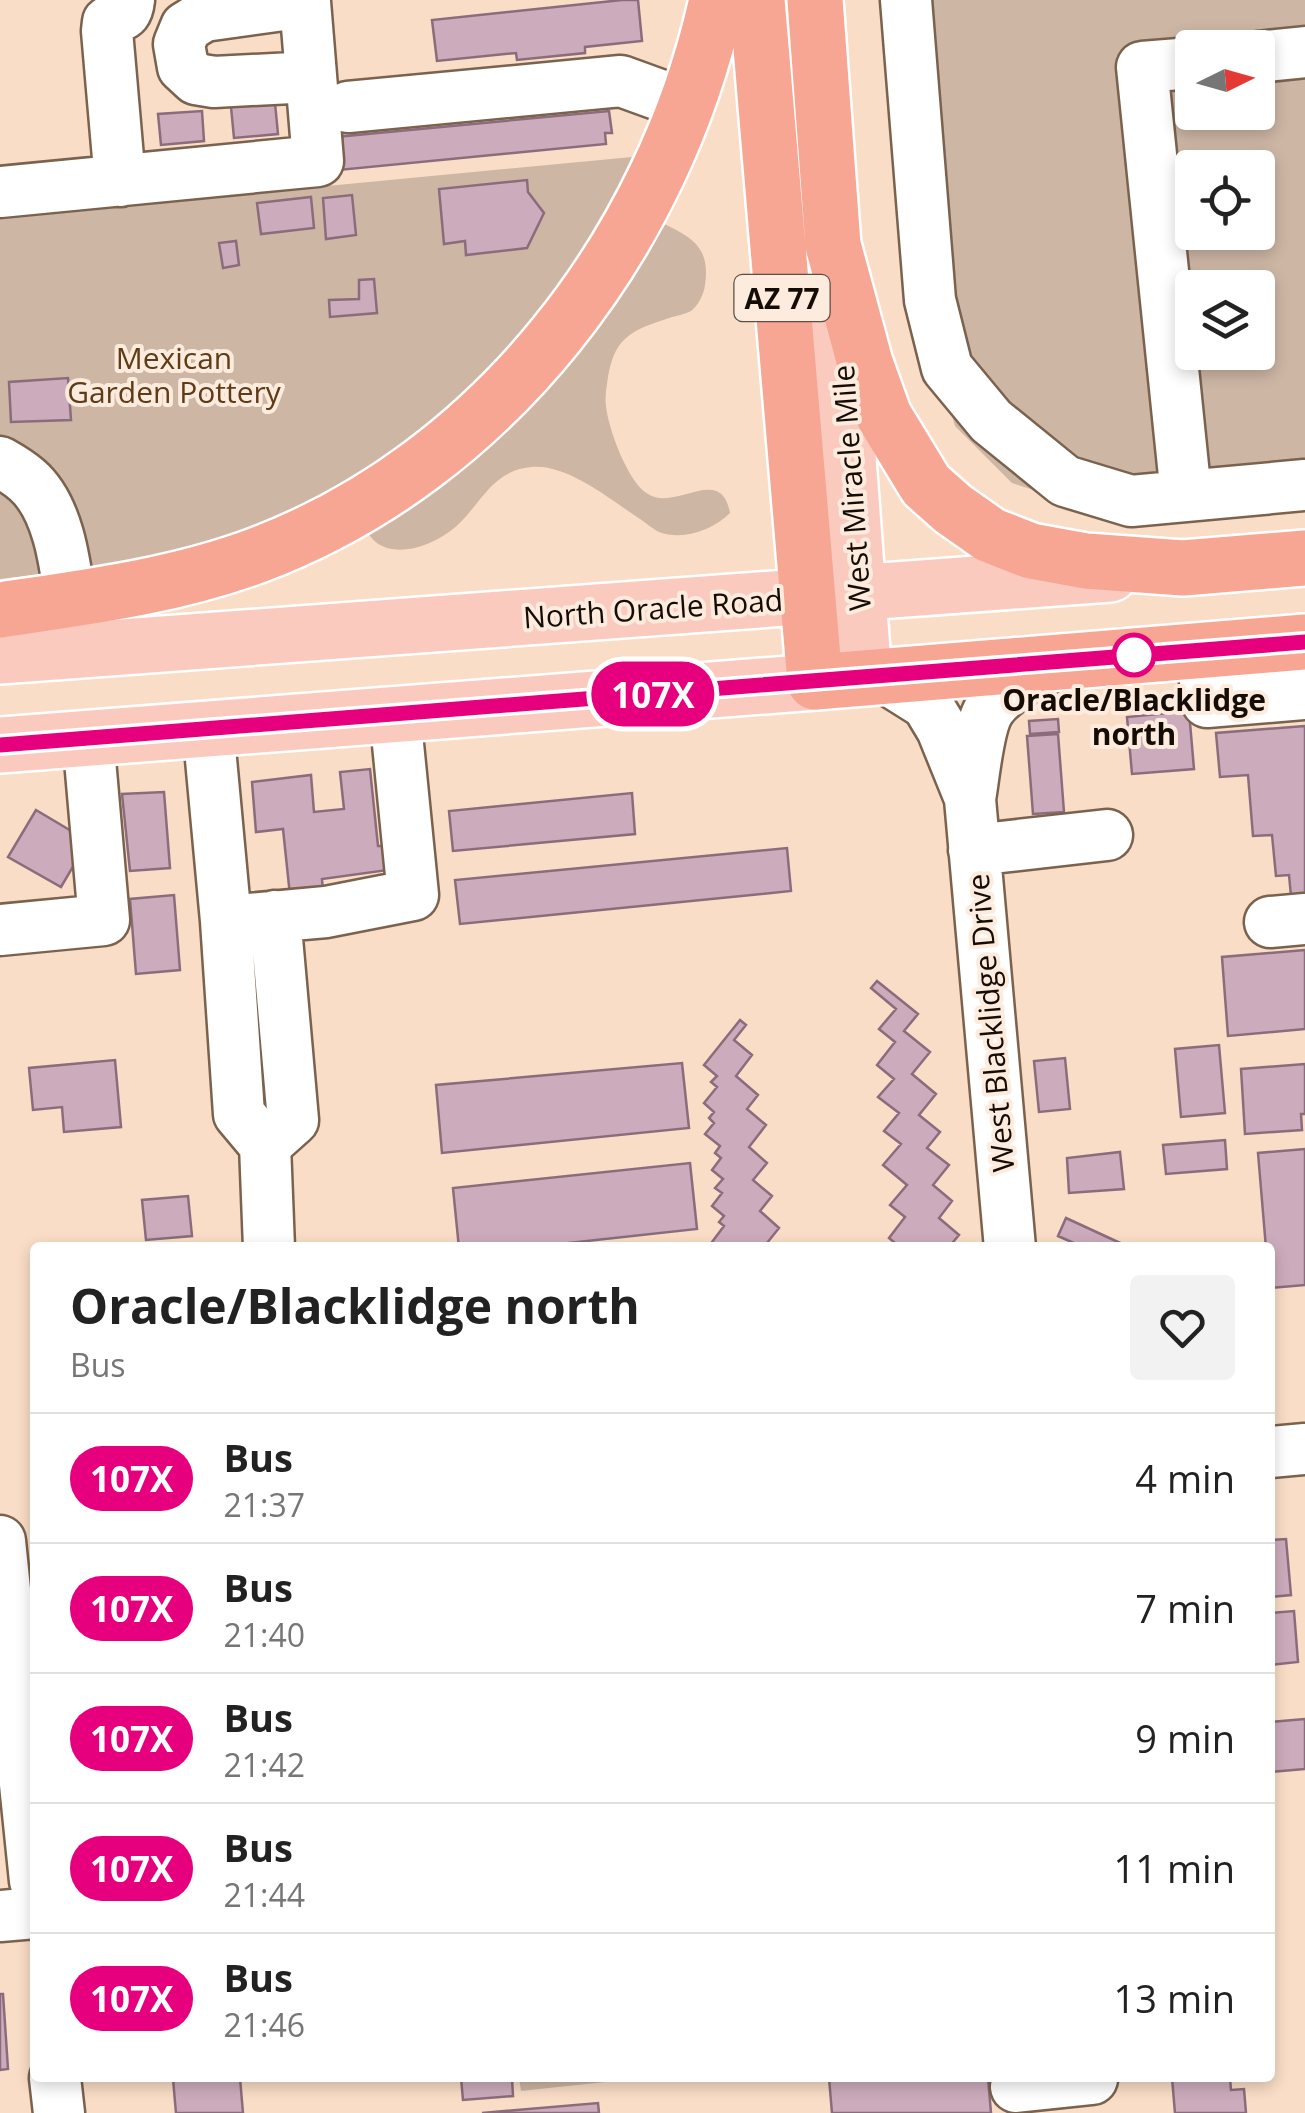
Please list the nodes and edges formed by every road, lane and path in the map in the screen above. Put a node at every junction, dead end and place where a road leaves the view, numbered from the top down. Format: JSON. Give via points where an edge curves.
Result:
{"nodes":[{"id":1,"x":129,"y":0,"type":"edge"},
{"id":2,"x":717,"y":0,"type":"edge"},
{"id":3,"x":757,"y":0,"type":"edge"},
{"id":4,"x":815,"y":0,"type":"edge"},
{"id":5,"x":906,"y":0,"type":"edge"},
{"id":6,"x":304,"y":1,"type":"edge"},
{"id":7,"x":1305,"y":52,"type":"edge"},
{"id":8,"x":1275,"y":55,"type":"edge"},
{"id":9,"x":1175,"y":64,"type":"edge"},
{"id":10,"x":192,"y":76,"type":"junction"},
{"id":11,"x":112,"y":83,"type":"junction"},
{"id":12,"x":330,"y":92,"type":"junction"},
{"id":13,"x":687,"y":104,"type":"junction"},
{"id":14,"x":120,"y":181,"type":"junction"},
{"id":15,"x":0,"y":192,"type":"edge"},
{"id":16,"x":833,"y":245,"type":"junction"},
{"id":17,"x":0,"y":462,"type":"edge"},
{"id":18,"x":1305,"y":486,"type":"edge"},
{"id":19,"x":1186,"y":495,"type":"junction"},
{"id":20,"x":1305,"y":558,"type":"edge"},
{"id":21,"x":1182,"y":568,"type":"junction"},
{"id":22,"x":833,"y":594,"type":"junction"},
{"id":23,"x":70,"y":600,"type":"junction"},
{"id":24,"x":0,"y":610,"type":"edge"},
{"id":25,"x":1305,"y":642,"type":"edge"},
{"id":26,"x":1202,"y":650,"type":"junction"},
{"id":27,"x":0,"y":656,"type":"edge"},
{"id":28,"x":1064,"y":661,"type":"junction"},
{"id":29,"x":854,"y":679,"type":"junction"},
{"id":30,"x":1305,"y":694,"type":"edge"},
{"id":31,"x":394,"y":714,"type":"junction"},
{"id":32,"x":208,"y":728,"type":"junction"},
{"id":33,"x":88,"y":738,"type":"junction"},
{"id":34,"x":0,"y":745,"type":"edge"},
{"id":35,"x":970,"y":799,"type":"junction"},
{"id":36,"x":1107,"y":834,"type":"dead end"},
{"id":37,"x":974,"y":850,"type":"junction"},
{"id":38,"x":276,"y":916,"type":"junction"},
{"id":39,"x":226,"y":921,"type":"junction"},
{"id":40,"x":0,"y":930,"type":"edge"},
{"id":41,"x":265,"y":1145,"type":"junction"},
{"id":42,"x":270,"y":1242,"type":"edge"},
{"id":43,"x":1009,"y":1242,"type":"edge"},
{"id":44,"x":1305,"y":1449,"type":"edge"},
{"id":45,"x":1275,"y":1452,"type":"edge"},
{"id":46,"x":10,"y":1564,"type":"edge"},
{"id":47,"x":30,"y":1817,"type":"edge"},
{"id":48,"x":30,"y":1913,"type":"edge"},
{"id":49,"x":0,"y":1916,"type":"edge"},
{"id":50,"x":56,"y":2082,"type":"edge"},
{"id":51,"x":1016,"y":2086,"type":"dead end"},
{"id":52,"x":1093,"y":2090,"type":"edge"},
{"id":53,"x":59,"y":2113,"type":"edge"}],
"edges":[{"from":1,"to":11,"type":"street","via":[[122,17],[108,22]]},
{"from":2,"to":13,"type":"highway"},
{"from":3,"to":22,"type":"highway","name":"West Miracle Mile","number":"AZ 77"},
{"from":4,"to":16,"type":"highway","name":"West Miracle Mile","number":"AZ 77"},
{"from":5,"to":19,"type":"street","via":[[930,300],[947,368],[992,422],[1065,481],[1131,500]]},
{"from":6,"to":10,"type":"street","via":[[204,16],[186,27],[179,44]]},
{"from":6,"to":12,"type":"street"},
{"from":7,"to":8,"type":"street"},
{"from":9,"to":19,"type":"street","via":[[1142,67]]},
{"from":10,"to":11,"type":"street"},
{"from":10,"to":12,"type":"street"},
{"from":11,"to":14,"type":"street"},
{"from":12,"to":13,"type":"street","via":[[622,81]]},
{"from":12,"to":14,"type":"street","via":[[318,162]]},
{"from":13,"to":23,"type":"highway","via":[[625,236],[580,304],[507,392],[462,432],[365,504],[295,540],[198,575]]},
{"from":14,"to":15,"type":"street"},
{"from":16,"to":21,"type":"highway","number":"AZ 77","via":[[884,416],[926,485],[990,534],[1030,551]]},
{"from":16,"to":22,"type":"main road","name":"West Miracle Mile","number":"AZ 77"},
{"from":17,"to":23,"type":"street","via":[[30,482],[49,512]]},
{"from":18,"to":19,"type":"street"},
{"from":20,"to":21,"type":"highway","name":"North Oracle Road","number":"AZ 77"},
{"from":21,"to":22,"type":"main road","name":"North Oracle Road"},
{"from":22,"to":27,"type":"main road","name":"North Oracle Road"},
{"from":22,"to":29,"type":"highway","name":"West Miracle Mile","number":"AZ 77"},
{"from":23,"to":24,"type":"highway"},
{"from":25,"to":26,"type":"highway"},
{"from":26,"to":28,"type":"highway"},
{"from":26,"to":30,"type":"street","via":[[1207,702]]},
{"from":28,"to":29,"type":"highway"},
{"from":28,"to":35,"type":"street","via":[[1006,692],[987,712]]},
{"from":29,"to":31,"type":"main road"},
{"from":29,"to":35,"type":"street","via":[[927,704]]},
{"from":31,"to":32,"type":"main road"},
{"from":31,"to":38,"type":"street","via":[[413,895]]},
{"from":32,"to":33,"type":"main road"},
{"from":32,"to":39,"type":"street"},
{"from":33,"to":34,"type":"main road"},
{"from":33,"to":40,"type":"street","via":[[104,920]]},
{"from":35,"to":37,"type":"street","name":"West Blacklidge Drive"},
{"from":36,"to":37,"type":"street"},
{"from":37,"to":43,"type":"street","name":"West Blacklidge Drive"},
{"from":38,"to":39,"type":"street"},
{"from":38,"to":41,"type":"street","via":[[293,1120]]},
{"from":39,"to":41,"type":"street","via":[[239,1114]]},
{"from":41,"to":42,"type":"street"},
{"from":44,"to":45,"type":"street"},
{"from":46,"to":47,"type":"street"},
{"from":48,"to":49,"type":"street"},
{"from":50,"to":53,"type":"street"},
{"from":51,"to":52,"type":"street"}]}
